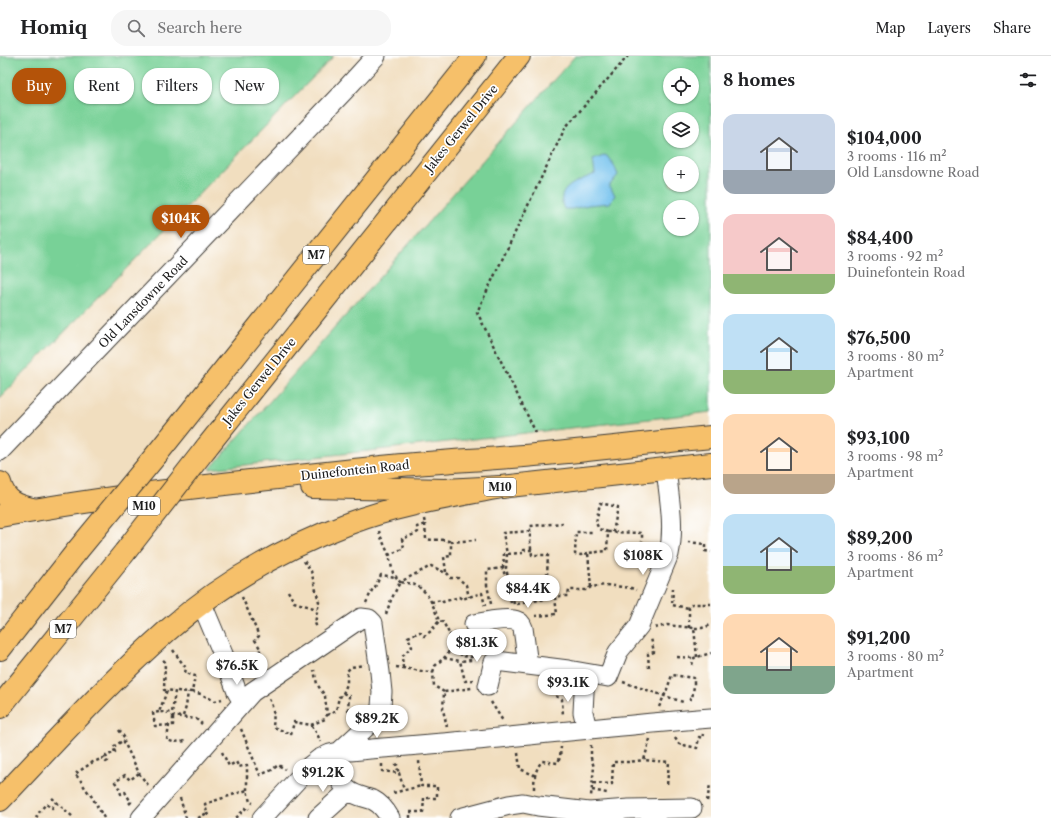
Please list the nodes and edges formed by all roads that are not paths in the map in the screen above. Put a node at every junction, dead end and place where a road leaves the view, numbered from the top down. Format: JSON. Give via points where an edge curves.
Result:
{"nodes":[{"id":1,"x":376,"y":56,"type":"edge"},
{"id":2,"x":475,"y":56,"type":"edge"},
{"id":3,"x":519,"y":56,"type":"edge"},
{"id":4,"x":711,"y":437,"type":"edge"},
{"id":5,"x":3,"y":451,"type":"edge"},
{"id":6,"x":711,"y":464,"type":"edge"},
{"id":7,"x":666,"y":469,"type":"junction"},
{"id":8,"x":0,"y":483,"type":"edge"},
{"id":9,"x":501,"y":488,"type":"junction"},
{"id":10,"x":36,"y":510,"type":"junction"},
{"id":11,"x":0,"y":516,"type":"edge"},
{"id":12,"x":0,"y":530,"type":"edge"},
{"id":13,"x":202,"y":604,"type":"junction"},
{"id":14,"x":482,"y":617,"type":"road end"},
{"id":15,"x":0,"y":649,"type":"edge"},
{"id":16,"x":528,"y":665,"type":"junction"},
{"id":17,"x":585,"y":673,"type":"junction"},
{"id":18,"x":489,"y":682,"type":"road end"},
{"id":19,"x":238,"y":702,"type":"junction"},
{"id":20,"x":0,"y":707,"type":"edge"},
{"id":21,"x":711,"y":718,"type":"edge"},
{"id":22,"x":587,"y":729,"type":"junction"},
{"id":23,"x":334,"y":753,"type":"junction"},
{"id":24,"x":348,"y":791,"type":"junction"},
{"id":25,"x":0,"y":800,"type":"edge"},
{"id":26,"x":699,"y":806,"type":"road end"},
{"id":27,"x":511,"y":812,"type":"edge"},
{"id":28,"x":265,"y":815,"type":"edge"},
{"id":29,"x":141,"y":818,"type":"edge"},
{"id":30,"x":318,"y":818,"type":"edge"},
{"id":31,"x":390,"y":818,"type":"edge"},
{"id":32,"x":460,"y":818,"type":"edge"}],
"edges":[{"from":1,"to":5,"type":"street","name":"Old Lansdowne Road"},
{"from":2,"to":15,"type":"main road","number":"M7","bridge":true},
{"from":3,"to":20,"type":"main road","name":"Jakes Gerwel Drive","number":"M7","bridge":true},
{"from":4,"to":10,"type":"main road","name":"Duinefontein Road","number":"M10","via":[[272,478]]},
{"from":6,"to":7,"type":"main road","name":"Duinefontein Road","number":"M10"},
{"from":7,"to":9,"type":"main road","name":"Duinefontein Road","number":"M10"},
{"from":7,"to":17,"type":"street","via":[[671,544],[651,596],[644,628],[632,636],[618,652],[608,677]]},
{"from":8,"to":10,"type":"main road","via":[[5,496],[12,502]]},
{"from":9,"to":12,"type":"main road","name":"Duinefontein Road","number":"M10","via":[[288,488],[215,495]]},
{"from":9,"to":13,"type":"main road","via":[[420,503],[376,514],[344,526],[269,560]]},
{"from":10,"to":11,"type":"main road","name":"Duinefontein Road","number":"M10"},
{"from":13,"to":19,"type":"street","via":[[223,654]]},
{"from":13,"to":25,"type":"main road","via":[[156,641],[96,698]]},
{"from":14,"to":16,"type":"street","via":[[517,618]]},
{"from":16,"to":17,"type":"street"},
{"from":16,"to":18,"type":"street","via":[[496,661]]},
{"from":17,"to":22,"type":"street","via":[[583,712]]},
{"from":19,"to":23,"type":"street","via":[[361,618],[371,621],[379,666],[381,707],[376,718]]},
{"from":19,"to":29,"type":"street","via":[[209,740]]},
{"from":21,"to":22,"type":"street"},
{"from":22,"to":23,"type":"street"},
{"from":23,"to":24,"type":"street","via":[[339,778]]},
{"from":23,"to":28,"type":"street","via":[[310,766]]},
{"from":24,"to":30,"type":"street"},
{"from":24,"to":31,"type":"street","via":[[382,806]]},
{"from":26,"to":27,"type":"street","via":[[589,812],[523,803]]},
{"from":27,"to":32,"type":"street"}]}
